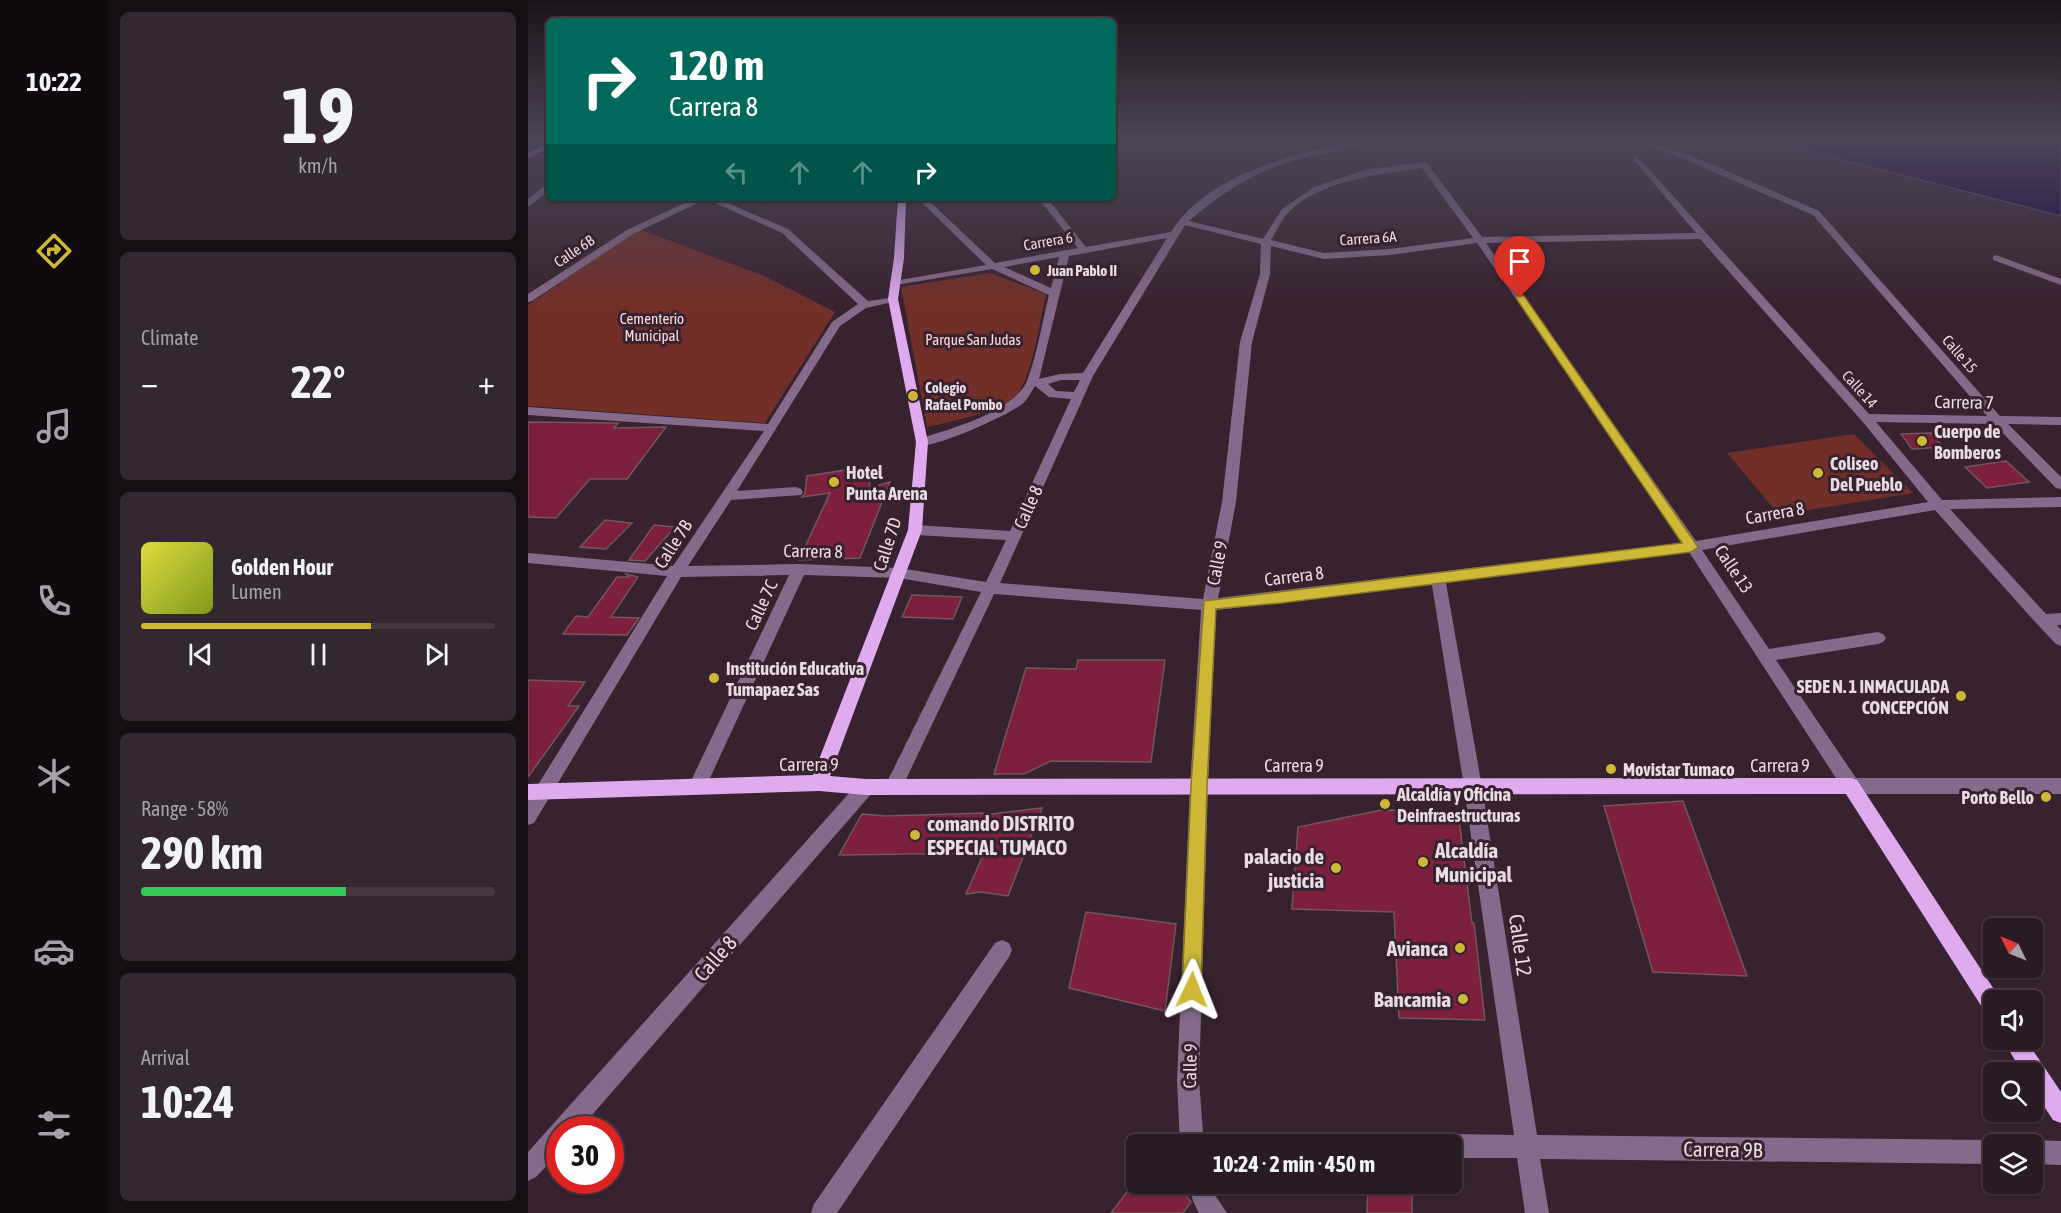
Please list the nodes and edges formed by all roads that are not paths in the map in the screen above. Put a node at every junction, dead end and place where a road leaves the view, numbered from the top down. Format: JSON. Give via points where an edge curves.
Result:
{"nodes":[{"id":1,"x":1211,"y":198,"type":"edge"},
{"id":2,"x":1304,"y":198,"type":"edge"},
{"id":3,"x":1449,"y":198,"type":"edge"},
{"id":4,"x":1671,"y":198,"type":"edge"},
{"id":5,"x":1784,"y":198,"type":"edge"},
{"id":6,"x":696,"y":201,"type":"edge"},
{"id":7,"x":716,"y":201,"type":"edge"},
{"id":8,"x":902,"y":201,"type":"edge"},
{"id":9,"x":924,"y":201,"type":"edge"},
{"id":10,"x":1044,"y":201,"type":"edge"},
{"id":11,"x":1178,"y":228,"type":"junction"},
{"id":12,"x":1703,"y":236,"type":"junction"},
{"id":13,"x":1481,"y":240,"type":"junction"},
{"id":14,"x":1266,"y":241,"type":"junction"},
{"id":15,"x":1084,"y":250,"type":"junction"},
{"id":16,"x":1065,"y":253,"type":"junction"},
{"id":17,"x":1996,"y":258,"type":"dead end"},
{"id":18,"x":993,"y":266,"type":"junction"},
{"id":19,"x":2061,"y":282,"type":"edge"},
{"id":20,"x":894,"y":284,"type":"junction"},
{"id":21,"x":1055,"y":294,"type":"junction"},
{"id":22,"x":893,"y":299,"type":"junction"},
{"id":23,"x":528,"y":300,"type":"edge"},
{"id":24,"x":864,"y":303,"type":"junction"},
{"id":25,"x":1087,"y":376,"type":"junction"},
{"id":26,"x":1036,"y":383,"type":"junction"},
{"id":27,"x":1078,"y":396,"type":"junction"},
{"id":28,"x":528,"y":411,"type":"edge"},
{"id":29,"x":1866,"y":418,"type":"junction"},
{"id":30,"x":1996,"y":420,"type":"junction"},
{"id":31,"x":2061,"y":421,"type":"edge"},
{"id":32,"x":772,"y":428,"type":"junction"},
{"id":33,"x":922,"y":442,"type":"junction"},
{"id":34,"x":2061,"y":485,"type":"edge"},
{"id":35,"x":796,"y":492,"type":"dead end"},
{"id":36,"x":727,"y":496,"type":"junction"},
{"id":37,"x":2061,"y":502,"type":"edge"},
{"id":38,"x":1938,"y":505,"type":"junction"},
{"id":39,"x":915,"y":530,"type":"junction"},
{"id":40,"x":1016,"y":536,"type":"junction"},
{"id":41,"x":1691,"y":547,"type":"junction"},
{"id":42,"x":528,"y":558,"type":"edge"},
{"id":43,"x":799,"y":569,"type":"junction"},
{"id":44,"x":677,"y":572,"type":"junction"},
{"id":45,"x":898,"y":573,"type":"junction"},
{"id":46,"x":1438,"y":579,"type":"junction"},
{"id":47,"x":991,"y":588,"type":"junction"},
{"id":48,"x":1209,"y":605,"type":"junction"},
{"id":49,"x":2061,"y":619,"type":"edge"},
{"id":50,"x":2042,"y":620,"type":"junction"},
{"id":51,"x":1878,"y":638,"type":"dead end"},
{"id":52,"x":2061,"y":640,"type":"edge"},
{"id":53,"x":1765,"y":656,"type":"junction"},
{"id":54,"x":819,"y":783,"type":"junction"},
{"id":55,"x":894,"y":786,"type":"junction"},
{"id":56,"x":1199,"y":786,"type":"junction"},
{"id":57,"x":1473,"y":786,"type":"junction"},
{"id":58,"x":1851,"y":786,"type":"junction"},
{"id":59,"x":2061,"y":786,"type":"edge"},
{"id":60,"x":697,"y":787,"type":"junction"},
{"id":61,"x":866,"y":787,"type":"junction"},
{"id":62,"x":536,"y":791,"type":"edge"},
{"id":63,"x":528,"y":818,"type":"edge"},
{"id":64,"x":1002,"y":950,"type":"dead end"},
{"id":65,"x":1983,"y":991,"type":"edge"},
{"id":66,"x":2021,"y":1050,"type":"edge"},
{"id":67,"x":2061,"y":1112,"type":"edge"},
{"id":68,"x":575,"y":1116,"type":"edge"},
{"id":69,"x":1191,"y":1134,"type":"edge"},
{"id":70,"x":1462,"y":1146,"type":"edge"},
{"id":71,"x":1527,"y":1147,"type":"junction"},
{"id":72,"x":546,"y":1149,"type":"edge"},
{"id":73,"x":1983,"y":1152,"type":"edge"},
{"id":74,"x":2043,"y":1152,"type":"edge"},
{"id":75,"x":2061,"y":1153,"type":"edge"},
{"id":76,"x":528,"y":1169,"type":"edge"},
{"id":77,"x":823,"y":1213,"type":"edge"},
{"id":78,"x":1537,"y":1213,"type":"edge"}],
"edges":[{"from":1,"to":11,"type":"street"},
{"from":2,"to":14,"type":"street","name":"Calle 13","via":[[1285,211]]},
{"from":3,"to":13,"type":"street","name":"Calle 13"},
{"from":4,"to":12,"type":"street","name":"Calle 14"},
{"from":5,"to":30,"type":"street","name":"Calle 15","via":[[1816,213],[1841,238]]},
{"from":6,"to":23,"type":"street","name":"Calle 6B","via":[[630,232]]},
{"from":7,"to":24,"type":"street","via":[[785,231]]},
{"from":8,"to":20,"type":"main road","name":"Calle 7D"},
{"from":9,"to":18,"type":"street"},
{"from":10,"to":15,"type":"street"},
{"from":11,"to":14,"type":"street","name":"Carrera 6A"},
{"from":11,"to":15,"type":"street","name":"Carrera 6"},
{"from":11,"to":25,"type":"street","name":"Calle 8"},
{"from":12,"to":13,"type":"street","name":"Carrera 6A"},
{"from":12,"to":29,"type":"street","name":"Calle 14"},
{"from":13,"to":14,"type":"street","name":"Carrera 6A","via":[[1390,252],[1324,255]]},
{"from":13,"to":41,"type":"street","name":"Calle 13"},
{"from":14,"to":48,"type":"street","name":"Calle 9","via":[[1265,274],[1246,342],[1229,501]]},
{"from":15,"to":16,"type":"street","name":"Carrera 6"},
{"from":16,"to":18,"type":"street","name":"Carrera 6"},
{"from":16,"to":21,"type":"street"},
{"from":17,"to":19,"type":"street"},
{"from":18,"to":20,"type":"street","name":"Carrera 6"},
{"from":18,"to":21,"type":"street"},
{"from":20,"to":22,"type":"main road","name":"Calle 7D"},
{"from":21,"to":26,"type":"street"},
{"from":22,"to":24,"type":"street"},
{"from":22,"to":33,"type":"main road","name":"Calle 7D"},
{"from":24,"to":32,"type":"street","name":"Calle 7B","via":[[836,324]]},
{"from":25,"to":26,"type":"street"},
{"from":25,"to":27,"type":"street","name":"Calle 8"},
{"from":26,"to":27,"type":"street","via":[[1053,394]]},
{"from":26,"to":33,"type":"street","via":[[1019,401],[971,426]]},
{"from":27,"to":40,"type":"street","name":"Calle 8"},
{"from":28,"to":32,"type":"street"},
{"from":29,"to":30,"type":"street","name":"Carrera 7"},
{"from":29,"to":38,"type":"street","name":"Calle 14"},
{"from":30,"to":31,"type":"street","name":"Carrera 7"},
{"from":30,"to":34,"type":"street","name":"Calle 15"},
{"from":32,"to":36,"type":"street","name":"Calle 7B"},
{"from":33,"to":39,"type":"main road","name":"Calle 7D"},
{"from":35,"to":36,"type":"street"},
{"from":36,"to":44,"type":"street","name":"Calle 7B"},
{"from":37,"to":38,"type":"street","name":"Carrera 8"},
{"from":38,"to":41,"type":"street","name":"Carrera 8"},
{"from":38,"to":50,"type":"street","name":"Calle 14"},
{"from":39,"to":40,"type":"street"},
{"from":39,"to":45,"type":"main road","name":"Calle 7D"},
{"from":40,"to":47,"type":"street","name":"Calle 8"},
{"from":41,"to":46,"type":"street","name":"Carrera 8"},
{"from":41,"to":53,"type":"street","name":"Calle 13"},
{"from":42,"to":44,"type":"street","name":"Carrera 8"},
{"from":43,"to":44,"type":"street","name":"Carrera 8"},
{"from":43,"to":45,"type":"street","name":"Carrera 8"},
{"from":43,"to":60,"type":"street","name":"Calle 7C"},
{"from":44,"to":62,"type":"street","name":"Calle 7B"},
{"from":45,"to":47,"type":"street","name":"Carrera 8"},
{"from":45,"to":54,"type":"main road","name":"Calle 7D"},
{"from":46,"to":48,"type":"street","name":"Carrera 8"},
{"from":46,"to":57,"type":"street","name":"Calle 12"},
{"from":47,"to":48,"type":"street","name":"Carrera 8"},
{"from":47,"to":55,"type":"street","name":"Calle 8"},
{"from":48,"to":56,"type":"street","name":"Calle 9"},
{"from":49,"to":50,"type":"street"},
{"from":50,"to":52,"type":"street","name":"Calle 14"},
{"from":51,"to":53,"type":"street"},
{"from":53,"to":58,"type":"street","name":"Calle 13"},
{"from":54,"to":60,"type":"main road","name":"Carrera 9"},
{"from":54,"to":61,"type":"main road","name":"Carrera 9"},
{"from":55,"to":56,"type":"main road","name":"Carrera 9"},
{"from":55,"to":61,"type":"main road","name":"Carrera 9"},
{"from":56,"to":57,"type":"main road","name":"Carrera 9"},
{"from":56,"to":69,"type":"street","name":"Calle 9","via":[[1188,1080]]},
{"from":57,"to":58,"type":"main road","name":"Carrera 9"},
{"from":57,"to":71,"type":"street","name":"Calle 12"},
{"from":58,"to":59,"type":"street","name":"Carrera 9"},
{"from":58,"to":65,"type":"main road","name":"Calle 13"},
{"from":60,"to":62,"type":"main road","name":"Carrera 9"},
{"from":61,"to":68,"type":"street","name":"Calle 8"},
{"from":62,"to":63,"type":"street","name":"Calle 7B"},
{"from":64,"to":77,"type":"street"},
{"from":66,"to":67,"type":"main road"},
{"from":70,"to":71,"type":"street","name":"Carrera 9B"},
{"from":71,"to":73,"type":"street","name":"Carrera 9B"},
{"from":71,"to":78,"type":"street","name":"Calle 12"},
{"from":72,"to":76,"type":"street"},
{"from":74,"to":75,"type":"street"}]}
